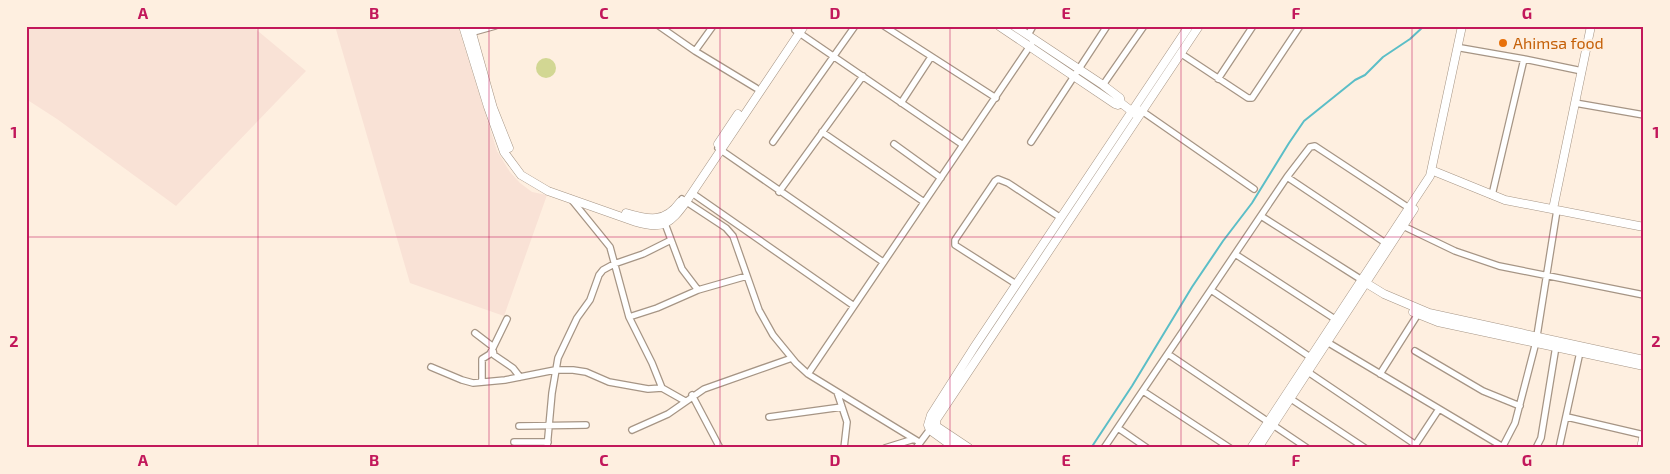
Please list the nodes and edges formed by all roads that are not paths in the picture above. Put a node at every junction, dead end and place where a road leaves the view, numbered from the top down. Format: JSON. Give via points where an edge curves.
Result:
{"nodes":[{"id":1,"x":495,"y":26,"type":"edge"},
{"id":2,"x":659,"y":26,"type":"edge"},
{"id":3,"x":713,"y":26,"type":"edge"},
{"id":4,"x":855,"y":26,"type":"edge"},
{"id":5,"x":884,"y":26,"type":"edge"},
{"id":6,"x":999,"y":26,"type":"edge"},
{"id":7,"x":1014,"y":26,"type":"edge"},
{"id":8,"x":1033,"y":26,"type":"edge"},
{"id":9,"x":1107,"y":26,"type":"edge"},
{"id":10,"x":1144,"y":26,"type":"edge"},
{"id":11,"x":1189,"y":26,"type":"edge"},
{"id":12,"x":1198,"y":26,"type":"edge"},
{"id":13,"x":1253,"y":26,"type":"edge"},
{"id":14,"x":1300,"y":26,"type":"edge"},
{"id":15,"x":1462,"y":26,"type":"edge"},
{"id":16,"x":1466,"y":26,"type":"edge"},
{"id":17,"x":1591,"y":26,"type":"edge"},
{"id":18,"x":799,"y":29,"type":"edge"},
{"id":19,"x":468,"y":30,"type":"edge"},
{"id":20,"x":1031,"y":40,"type":"junction"},
{"id":21,"x":1461,"y":48,"type":"junction"},
{"id":22,"x":696,"y":51,"type":"junction"},
{"id":23,"x":1180,"y":53,"type":"junction"},
{"id":24,"x":834,"y":56,"type":"junction"},
{"id":25,"x":931,"y":57,"type":"junction"},
{"id":26,"x":1524,"y":58,"type":"junction"},
{"id":27,"x":1582,"y":71,"type":"junction"},
{"id":28,"x":1076,"y":72,"type":"junction"},
{"id":29,"x":863,"y":76,"type":"junction"},
{"id":30,"x":1218,"y":79,"type":"junction"},
{"id":31,"x":1103,"y":85,"type":"junction"},
{"id":32,"x":756,"y":88,"type":"junction"},
{"id":33,"x":996,"y":98,"type":"junction"},
{"id":34,"x":901,"y":102,"type":"junction"},
{"id":35,"x":1121,"y":103,"type":"junction"},
{"id":36,"x":1575,"y":103,"type":"junction"},
{"id":37,"x":1137,"y":111,"type":"junction"},
{"id":38,"x":1644,"y":115,"type":"edge"},
{"id":39,"x":822,"y":132,"type":"junction"},
{"id":40,"x":773,"y":142,"type":"dead end"},
{"id":41,"x":1031,"y":142,"type":"dead end"},
{"id":42,"x":894,"y":144,"type":"dead end"},
{"id":43,"x":963,"y":145,"type":"junction"},
{"id":44,"x":718,"y":148,"type":"junction"},
{"id":45,"x":1436,"y":172,"type":"junction"},
{"id":46,"x":1288,"y":177,"type":"junction"},
{"id":47,"x":941,"y":178,"type":"junction"},
{"id":48,"x":532,"y":180,"type":"junction"},
{"id":49,"x":1254,"y":188,"type":"dead end"},
{"id":50,"x":779,"y":192,"type":"junction"},
{"id":51,"x":692,"y":193,"type":"junction"},
{"id":52,"x":1492,"y":196,"type":"junction"},
{"id":53,"x":571,"y":199,"type":"junction"},
{"id":54,"x":684,"y":200,"type":"junction"},
{"id":55,"x":924,"y":202,"type":"junction"},
{"id":56,"x":1411,"y":210,"type":"junction"},
{"id":57,"x":1555,"y":210,"type":"junction"},
{"id":58,"x":1261,"y":216,"type":"junction"},
{"id":59,"x":1061,"y":218,"type":"junction"},
{"id":60,"x":664,"y":221,"type":"junction"},
{"id":61,"x":1403,"y":226,"type":"junction"},
{"id":62,"x":1644,"y":227,"type":"edge"},
{"id":63,"x":671,"y":240,"type":"junction"},
{"id":64,"x":1388,"y":244,"type":"junction"},
{"id":65,"x":1235,"y":254,"type":"junction"},
{"id":66,"x":884,"y":262,"type":"junction"},
{"id":67,"x":614,"y":264,"type":"junction"},
{"id":68,"x":1547,"y":275,"type":"junction"},
{"id":69,"x":747,"y":276,"type":"junction"},
{"id":70,"x":1363,"y":281,"type":"junction"},
{"id":71,"x":1016,"y":284,"type":"junction"},
{"id":72,"x":698,"y":290,"type":"junction"},
{"id":73,"x":1211,"y":290,"type":"junction"},
{"id":74,"x":1384,"y":294,"type":"junction"},
{"id":75,"x":1644,"y":295,"type":"edge"},
{"id":76,"x":854,"y":306,"type":"junction"},
{"id":77,"x":1418,"y":314,"type":"junction"},
{"id":78,"x":629,"y":317,"type":"junction"},
{"id":79,"x":506,"y":319,"type":"dead end"},
{"id":80,"x":1338,"y":320,"type":"junction"},
{"id":81,"x":475,"y":333,"type":"dead end"},
{"id":82,"x":1536,"y":339,"type":"junction"},
{"id":83,"x":1327,"y":342,"type":"junction"},
{"id":84,"x":1556,"y":346,"type":"junction"},
{"id":85,"x":493,"y":348,"type":"junction"},
{"id":86,"x":1415,"y":351,"type":"dead end"},
{"id":87,"x":1580,"y":352,"type":"junction"},
{"id":88,"x":1168,"y":354,"type":"junction"},
{"id":89,"x":792,"y":358,"type":"junction"},
{"id":90,"x":1313,"y":359,"type":"junction"},
{"id":91,"x":1644,"y":360,"type":"edge"},
{"id":92,"x":1644,"y":366,"type":"edge"},
{"id":93,"x":431,"y":367,"type":"dead end"},
{"id":94,"x":556,"y":370,"type":"junction"},
{"id":95,"x":1308,"y":372,"type":"junction"},
{"id":96,"x":808,"y":374,"type":"junction"},
{"id":97,"x":1380,"y":374,"type":"junction"},
{"id":98,"x":520,"y":377,"type":"junction"},
{"id":99,"x":482,"y":382,"type":"junction"},
{"id":100,"x":662,"y":388,"type":"junction"},
{"id":101,"x":1143,"y":391,"type":"junction"},
{"id":102,"x":837,"y":392,"type":"junction"},
{"id":103,"x":692,"y":396,"type":"junction"},
{"id":104,"x":1291,"y":399,"type":"junction"},
{"id":105,"x":685,"y":401,"type":"junction"},
{"id":106,"x":842,"y":406,"type":"junction"},
{"id":107,"x":1520,"y":406,"type":"junction"},
{"id":108,"x":1439,"y":409,"type":"junction"},
{"id":109,"x":769,"y":416,"type":"dead end"},
{"id":110,"x":1567,"y":417,"type":"junction"},
{"id":111,"x":936,"y":422,"type":"junction"},
{"id":112,"x":1270,"y":424,"type":"junction"},
{"id":113,"x":551,"y":425,"type":"junction"},
{"id":114,"x":586,"y":425,"type":"dead end"},
{"id":115,"x":519,"y":426,"type":"dead end"},
{"id":116,"x":1118,"y":428,"type":"junction"},
{"id":117,"x":632,"y":430,"type":"dead end"},
{"id":118,"x":930,"y":430,"type":"junction"},
{"id":119,"x":1644,"y":434,"type":"edge"},
{"id":120,"x":514,"y":442,"type":"dead end"},
{"id":121,"x":916,"y":443,"type":"edge"},
{"id":122,"x":548,"y":445,"type":"edge"},
{"id":123,"x":1415,"y":446,"type":"edge"},
{"id":124,"x":1502,"y":447,"type":"edge"},
{"id":125,"x":720,"y":448,"type":"edge"},
{"id":126,"x":844,"y":448,"type":"edge"},
{"id":127,"x":885,"y":448,"type":"edge"},
{"id":128,"x":956,"y":448,"type":"edge"},
{"id":129,"x":970,"y":448,"type":"edge"},
{"id":130,"x":1104,"y":448,"type":"edge"},
{"id":131,"x":1147,"y":448,"type":"edge"},
{"id":132,"x":1230,"y":448,"type":"edge"},
{"id":133,"x":1251,"y":448,"type":"edge"},
{"id":134,"x":1258,"y":448,"type":"edge"},
{"id":135,"x":1307,"y":448,"type":"edge"},
{"id":136,"x":1365,"y":448,"type":"edge"},
{"id":137,"x":1536,"y":448,"type":"edge"},
{"id":138,"x":1559,"y":448,"type":"edge"},
{"id":139,"x":1641,"y":448,"type":"edge"}],
"edges":[{"from":1,"to":19,"type":"street"},
{"from":2,"to":22,"type":"street"},
{"from":3,"to":22,"type":"street"},
{"from":4,"to":24,"type":"street"},
{"from":5,"to":25,"type":"street"},
{"from":6,"to":20,"type":"street"},
{"from":7,"to":20,"type":"street"},
{"from":8,"to":20,"type":"street"},
{"from":9,"to":28,"type":"street"},
{"from":10,"to":31,"type":"street"},
{"from":11,"to":37,"type":"street"},
{"from":12,"to":23,"type":"street"},
{"from":13,"to":30,"type":"street"},
{"from":14,"to":30,"type":"street","via":[[1252,98]]},
{"from":15,"to":56,"type":"street","via":[[1430,176]]},
{"from":16,"to":21,"type":"street"},
{"from":17,"to":27,"type":"street"},
{"from":18,"to":24,"type":"street"},
{"from":18,"to":32,"type":"street"},
{"from":18,"to":44,"type":"street"},
{"from":19,"to":48,"type":"street","via":[[488,107],[504,152],[521,175]]},
{"from":20,"to":28,"type":"street"},
{"from":20,"to":33,"type":"street"},
{"from":21,"to":26,"type":"street"},
{"from":21,"to":45,"type":"street"},
{"from":22,"to":32,"type":"street"},
{"from":23,"to":30,"type":"street"},
{"from":23,"to":37,"type":"street"},
{"from":24,"to":29,"type":"street"},
{"from":24,"to":40,"type":"street"},
{"from":25,"to":33,"type":"street"},
{"from":25,"to":34,"type":"street"},
{"from":26,"to":27,"type":"street"},
{"from":26,"to":52,"type":"street"},
{"from":27,"to":36,"type":"street"},
{"from":28,"to":31,"type":"street"},
{"from":28,"to":35,"type":"street","via":[[1115,104]]},
{"from":28,"to":41,"type":"street"},
{"from":29,"to":34,"type":"street"},
{"from":29,"to":39,"type":"street"},
{"from":31,"to":35,"type":"street","via":[[1120,98]]},
{"from":32,"to":44,"type":"street"},
{"from":33,"to":43,"type":"street"},
{"from":34,"to":43,"type":"street"},
{"from":35,"to":37,"type":"street"},
{"from":36,"to":38,"type":"street"},
{"from":36,"to":57,"type":"street"},
{"from":37,"to":49,"type":"street"},
{"from":37,"to":59,"type":"street"},
{"from":37,"to":111,"type":"street"},
{"from":39,"to":50,"type":"street"},
{"from":39,"to":55,"type":"street"},
{"from":42,"to":47,"type":"street"},
{"from":43,"to":47,"type":"street"},
{"from":44,"to":50,"type":"street"},
{"from":44,"to":51,"type":"street"},
{"from":44,"to":54,"type":"street"},
{"from":45,"to":52,"type":"street"},
{"from":45,"to":56,"type":"street"},
{"from":46,"to":56,"type":"street","via":[[1314,146]]},
{"from":46,"to":58,"type":"street"},
{"from":46,"to":64,"type":"street"},
{"from":47,"to":55,"type":"street"},
{"from":48,"to":53,"type":"street","via":[[548,191]]},
{"from":48,"to":60,"type":"street","via":[[628,214]]},
{"from":50,"to":66,"type":"street"},
{"from":51,"to":54,"type":"street"},
{"from":51,"to":76,"type":"street"},
{"from":52,"to":57,"type":"street"},
{"from":53,"to":60,"type":"street","via":[[648,226]]},
{"from":53,"to":67,"type":"street","via":[[607,243]]},
{"from":54,"to":60,"type":"street","via":[[677,213]]},
{"from":54,"to":69,"type":"street","via":[[730,232]]},
{"from":55,"to":66,"type":"street"},
{"from":56,"to":61,"type":"street"},
{"from":56,"to":64,"type":"street"},
{"from":57,"to":62,"type":"street"},
{"from":57,"to":68,"type":"street"},
{"from":58,"to":65,"type":"street"},
{"from":58,"to":70,"type":"street"},
{"from":59,"to":71,"type":"street"},
{"from":59,"to":71,"type":"street","via":[[1008,183],[995,181],[955,240],[955,245]]},
{"from":60,"to":63,"type":"street"},
{"from":61,"to":64,"type":"street"},
{"from":61,"to":68,"type":"street","via":[[1455,251],[1499,266]]},
{"from":63,"to":67,"type":"street"},
{"from":63,"to":72,"type":"street","via":[[682,269]]},
{"from":64,"to":70,"type":"street"},
{"from":65,"to":73,"type":"street"},
{"from":65,"to":80,"type":"street"},
{"from":66,"to":76,"type":"street"},
{"from":67,"to":78,"type":"street"},
{"from":67,"to":94,"type":"street","via":[[598,275],[590,300],[563,347]]},
{"from":68,"to":75,"type":"street"},
{"from":68,"to":82,"type":"street"},
{"from":69,"to":72,"type":"street"},
{"from":69,"to":89,"type":"street","via":[[759,310],[773,335]]},
{"from":70,"to":74,"type":"street"},
{"from":70,"to":80,"type":"street"},
{"from":71,"to":118,"type":"street","via":[[931,416]]},
{"from":72,"to":78,"type":"street"},
{"from":73,"to":88,"type":"street"},
{"from":73,"to":90,"type":"street"},
{"from":74,"to":77,"type":"street"},
{"from":74,"to":82,"type":"street","via":[[1429,313]]},
{"from":76,"to":96,"type":"street"},
{"from":77,"to":82,"type":"street","via":[[1438,322]]},
{"from":77,"to":97,"type":"street"},
{"from":78,"to":100,"type":"street"},
{"from":79,"to":85,"type":"street"},
{"from":80,"to":83,"type":"street"},
{"from":80,"to":90,"type":"street"},
{"from":81,"to":85,"type":"street"},
{"from":82,"to":84,"type":"street"},
{"from":82,"to":91,"type":"street"},
{"from":82,"to":107,"type":"street"},
{"from":83,"to":90,"type":"street"},
{"from":83,"to":97,"type":"street"},
{"from":84,"to":87,"type":"street"},
{"from":84,"to":137,"type":"street","via":[[1541,438]]},
{"from":85,"to":98,"type":"street","via":[[494,355]]},
{"from":85,"to":99,"type":"street","via":[[482,359]]},
{"from":86,"to":107,"type":"street","via":[[1477,388]]},
{"from":87,"to":92,"type":"street"},
{"from":87,"to":110,"type":"street"},
{"from":88,"to":101,"type":"street"},
{"from":88,"to":112,"type":"street"},
{"from":89,"to":96,"type":"street"},
{"from":89,"to":103,"type":"street"},
{"from":90,"to":95,"type":"street"},
{"from":90,"to":112,"type":"street"},
{"from":93,"to":99,"type":"street","via":[[468,382]]},
{"from":94,"to":98,"type":"street"},
{"from":94,"to":100,"type":"street","via":[[582,371],[608,382],[648,389]]},
{"from":94,"to":113,"type":"street"},
{"from":95,"to":104,"type":"street"},
{"from":95,"to":123,"type":"street"},
{"from":96,"to":102,"type":"street"},
{"from":97,"to":108,"type":"street"},
{"from":98,"to":99,"type":"street"},
{"from":100,"to":105,"type":"street"},
{"from":101,"to":116,"type":"street"},
{"from":101,"to":132,"type":"street"},
{"from":102,"to":106,"type":"street"},
{"from":102,"to":121,"type":"street"},
{"from":103,"to":105,"type":"street"},
{"from":103,"to":125,"type":"street"},
{"from":104,"to":112,"type":"street"},
{"from":104,"to":136,"type":"street"},
{"from":105,"to":117,"type":"street","via":[[668,414]]},
{"from":106,"to":109,"type":"street"},
{"from":106,"to":126,"type":"street","via":[[847,422]]},
{"from":107,"to":124,"type":"street"},
{"from":108,"to":123,"type":"street"},
{"from":108,"to":124,"type":"street"},
{"from":110,"to":119,"type":"street"},
{"from":110,"to":138,"type":"street"},
{"from":111,"to":118,"type":"street"},
{"from":111,"to":129,"type":"street","via":[[936,426]]},
{"from":112,"to":133,"type":"street"},
{"from":112,"to":134,"type":"street"},
{"from":112,"to":135,"type":"street"},
{"from":113,"to":114,"type":"street"},
{"from":113,"to":115,"type":"street"},
{"from":113,"to":122,"type":"street"},
{"from":116,"to":130,"type":"street"},
{"from":116,"to":131,"type":"street"},
{"from":118,"to":121,"type":"street"},
{"from":118,"to":128,"type":"street"},
{"from":119,"to":139,"type":"street"},
{"from":120,"to":122,"type":"street"},
{"from":121,"to":127,"type":"street"}]}
